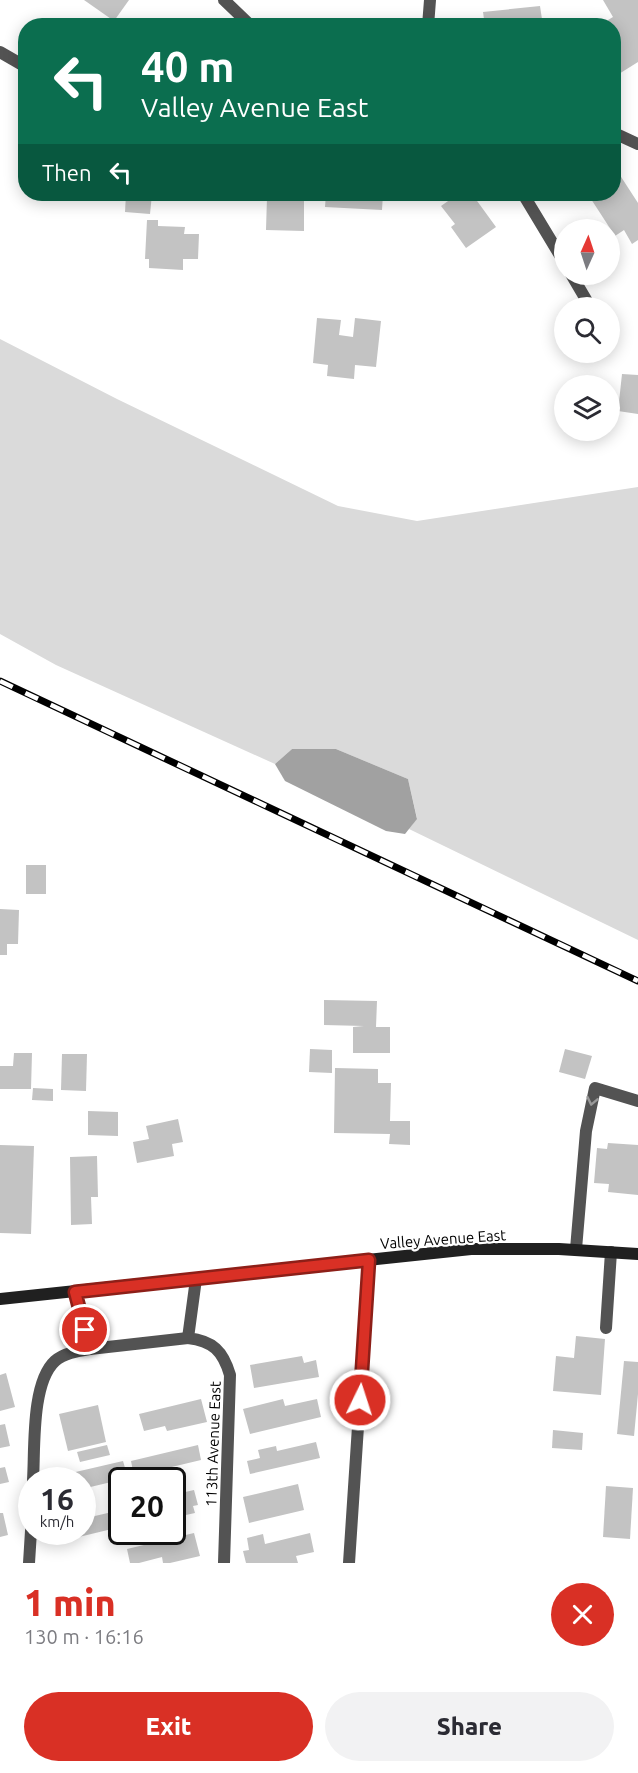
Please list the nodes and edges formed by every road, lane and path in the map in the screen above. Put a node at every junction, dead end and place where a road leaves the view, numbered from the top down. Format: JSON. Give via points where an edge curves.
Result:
{"nodes":[{"id":1,"x":224,"y":0,"type":"edge"},
{"id":2,"x":430,"y":0,"type":"edge"},
{"id":3,"x":244,"y":18,"type":"edge"},
{"id":4,"x":429,"y":18,"type":"edge"},
{"id":5,"x":0,"y":52,"type":"edge"},
{"id":6,"x":18,"y":62,"type":"edge"},
{"id":7,"x":621,"y":137,"type":"edge"},
{"id":8,"x":638,"y":144,"type":"edge"},
{"id":9,"x":527,"y":201,"type":"edge"},
{"id":10,"x":554,"y":245,"type":"edge"},
{"id":11,"x":638,"y":1101,"type":"edge"},
{"id":12,"x":576,"y":1250,"type":"junction"},
{"id":13,"x":611,"y":1252,"type":"junction"},
{"id":14,"x":638,"y":1254,"type":"edge"},
{"id":15,"x":369,"y":1260,"type":"junction"},
{"id":16,"x":196,"y":1279,"type":"junction"},
{"id":17,"x":75,"y":1292,"type":"junction"},
{"id":18,"x":0,"y":1299,"type":"edge"},
{"id":19,"x":606,"y":1328,"type":"dead end"},
{"id":20,"x":188,"y":1338,"type":"junction"},
{"id":21,"x":90,"y":1349,"type":"junction"},
{"id":22,"x":34,"y":1467,"type":"edge"},
{"id":23,"x":30,"y":1545,"type":"edge"},
{"id":24,"x":29,"y":1563,"type":"edge"},
{"id":25,"x":224,"y":1563,"type":"edge"},
{"id":26,"x":349,"y":1563,"type":"edge"}],
"edges":[{"from":1,"to":3,"type":"street"},
{"from":2,"to":4,"type":"street"},
{"from":5,"to":6,"type":"street"},
{"from":7,"to":8,"type":"street"},
{"from":9,"to":10,"type":"street"},
{"from":11,"to":12,"type":"street","one_way":true,"via":[[595,1088],[586,1131]]},
{"from":12,"to":13,"type":"main road","name":"Valley Avenue East"},
{"from":12,"to":15,"type":"main road","name":"Valley Avenue East","via":[[471,1249]]},
{"from":13,"to":14,"type":"main road","name":"Valley Avenue East"},
{"from":13,"to":19,"type":"street"},
{"from":15,"to":16,"type":"main road","name":"Valley Avenue East"},
{"from":15,"to":26,"type":"street"},
{"from":16,"to":17,"type":"main road","name":"Valley Avenue East"},
{"from":16,"to":20,"type":"street"},
{"from":17,"to":18,"type":"main road","name":"Valley Avenue East"},
{"from":17,"to":21,"type":"street"},
{"from":20,"to":21,"type":"street"},
{"from":20,"to":25,"type":"street","name":"113th Avenue East","via":[[214,1345],[230,1375]]},
{"from":21,"to":22,"type":"street","via":[[55,1361],[41,1382]]},
{"from":23,"to":24,"type":"street"}]}
